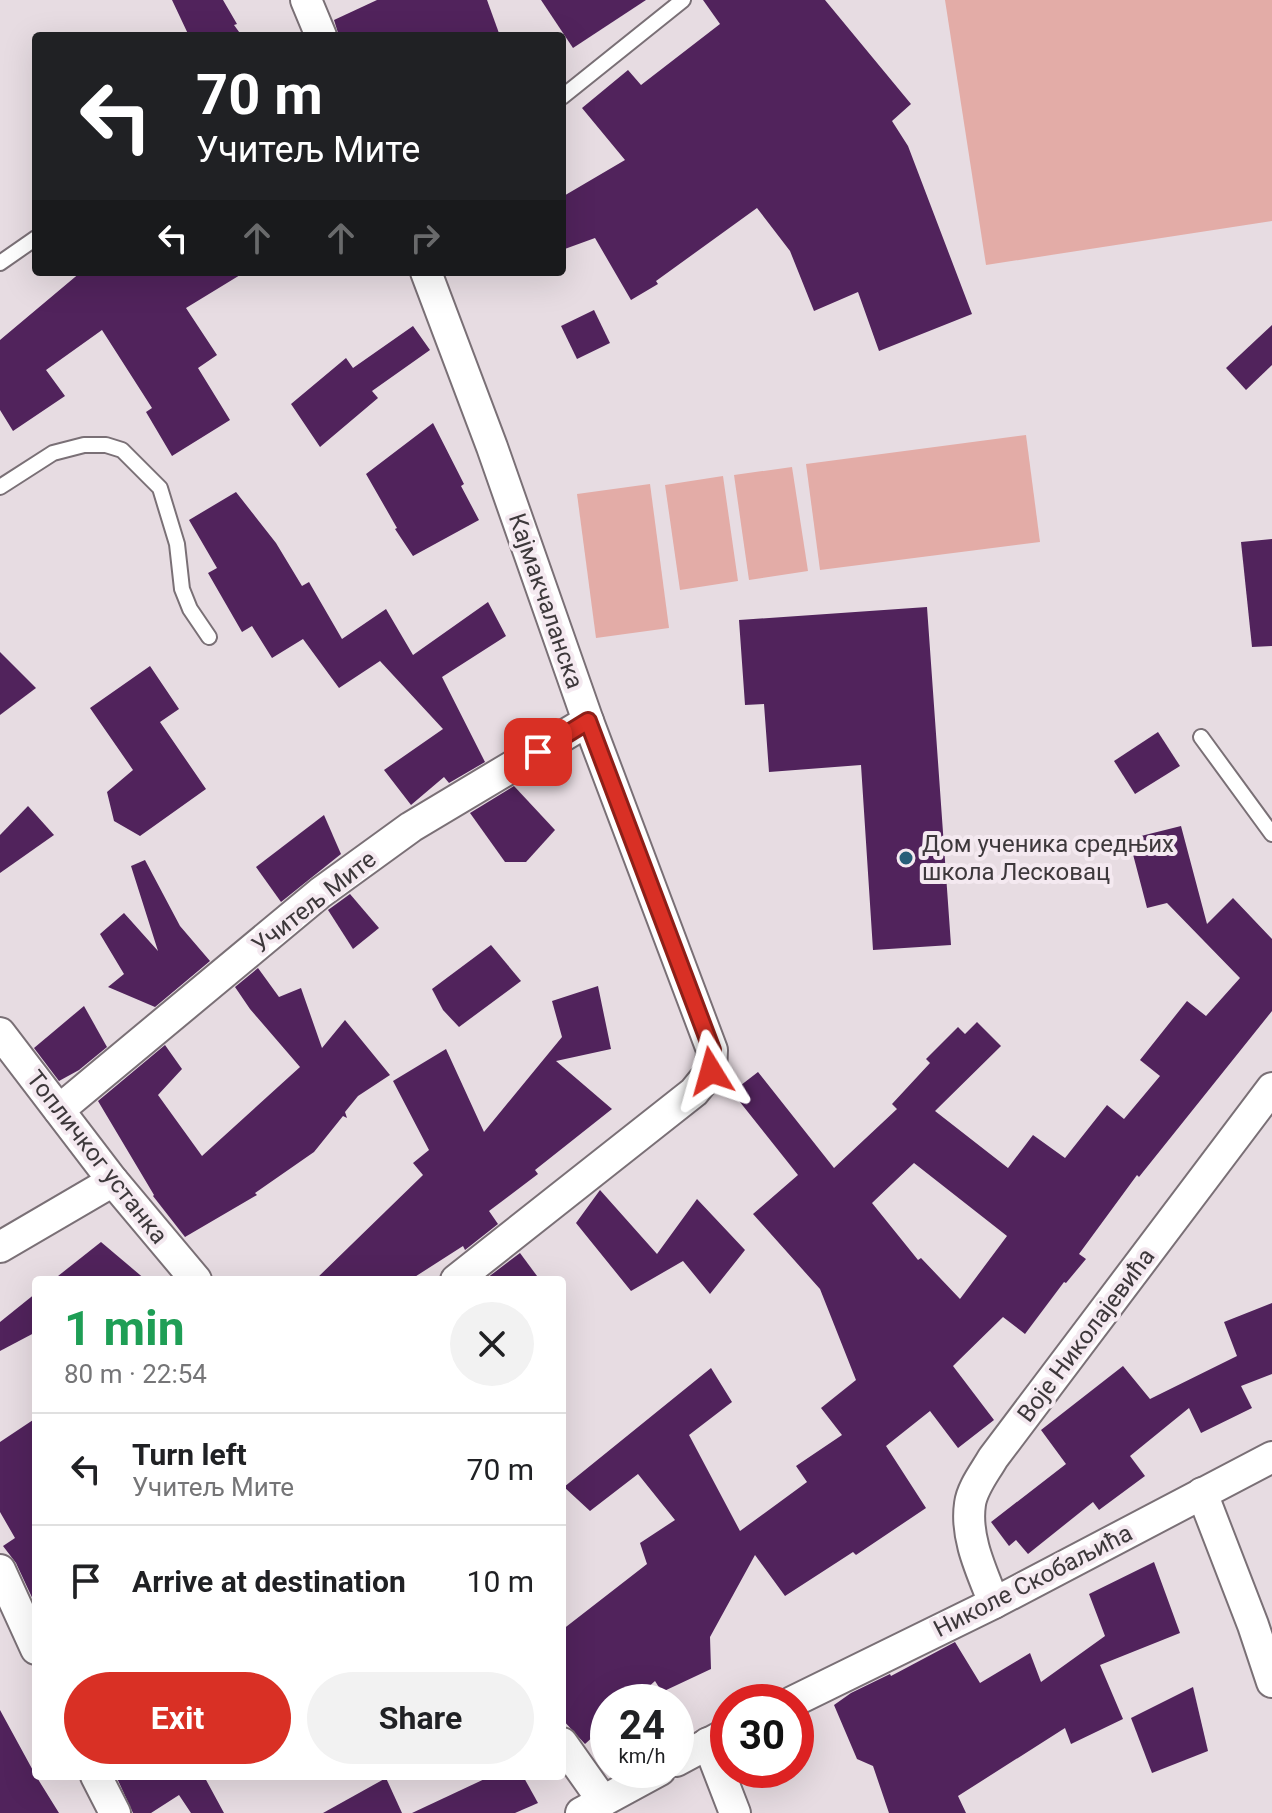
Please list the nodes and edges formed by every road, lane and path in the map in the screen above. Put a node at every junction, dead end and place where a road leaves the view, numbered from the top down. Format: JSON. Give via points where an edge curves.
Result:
{"nodes":[{"id":1,"x":306,"y":0,"type":"edge"},
{"id":2,"x":683,"y":0,"type":"edge"},
{"id":3,"x":319,"y":32,"type":"edge"},
{"id":4,"x":566,"y":94,"type":"edge"},
{"id":5,"x":32,"y":241,"type":"edge"},
{"id":6,"x":0,"y":263,"type":"edge"},
{"id":7,"x":428,"y":276,"type":"edge"},
{"id":8,"x":0,"y":487,"type":"edge"},
{"id":9,"x":209,"y":637,"type":"dead end"},
{"id":10,"x":588,"y":721,"type":"junction"},
{"id":11,"x":1201,"y":737,"type":"dead end"},
{"id":12,"x":1272,"y":834,"type":"edge"},
{"id":13,"x":0,"y":1033,"type":"edge"},
{"id":14,"x":1272,"y":1088,"type":"edge"},
{"id":15,"x":59,"y":1110,"type":"junction"},
{"id":16,"x":113,"y":1181,"type":"junction"},
{"id":17,"x":0,"y":1247,"type":"edge"},
{"id":18,"x":193,"y":1276,"type":"edge"},
{"id":19,"x":461,"y":1276,"type":"edge"},
{"id":20,"x":1272,"y":1457,"type":"edge"},
{"id":21,"x":1202,"y":1493,"type":"junction"},
{"id":22,"x":0,"y":1570,"type":"edge"},
{"id":23,"x":994,"y":1603,"type":"junction"},
{"id":24,"x":1263,"y":1623,"type":"edge"},
{"id":25,"x":32,"y":1640,"type":"edge"},
{"id":26,"x":1272,"y":1682,"type":"edge"},
{"id":27,"x":814,"y":1691,"type":"edge"},
{"id":28,"x":566,"y":1752,"type":"edge"},
{"id":29,"x":98,"y":1780,"type":"edge"},
{"id":30,"x":627,"y":1788,"type":"edge"},
{"id":31,"x":729,"y":1788,"type":"edge"},
{"id":32,"x":592,"y":1807,"type":"edge"},
{"id":33,"x":115,"y":1813,"type":"edge"},
{"id":34,"x":735,"y":1813,"type":"edge"}],
"edges":[{"from":1,"to":3,"type":"street"},
{"from":2,"to":4,"type":"lane"},
{"from":5,"to":6,"type":"lane"},
{"from":7,"to":10,"type":"street","name":"Кајмакчаланска"},
{"from":8,"to":9,"type":"lane","via":[[53,453],[84,445],[122,450],[160,488],[177,544],[182,589]]},
{"from":10,"to":15,"type":"street","name":"Учитељ Мите","via":[[411,827],[320,893]]},
{"from":10,"to":19,"type":"street","name":"Кајмакчаланска","via":[[712,1050],[711,1071],[694,1092]]},
{"from":11,"to":12,"type":"lane"},
{"from":13,"to":15,"type":"street","name":"Топличког устанка"},
{"from":14,"to":23,"type":"street","name":"Воје Николајевића","via":[[976,1486],[970,1528]]},
{"from":15,"to":16,"type":"street","name":"Топличког устанка"},
{"from":16,"to":17,"type":"street"},
{"from":16,"to":18,"type":"street","name":"Топличког устанка"},
{"from":20,"to":21,"type":"street","name":"Николе Скобаљића"},
{"from":21,"to":23,"type":"street","name":"Николе Скобаљића"},
{"from":21,"to":24,"type":"street"},
{"from":22,"to":25,"type":"street"},
{"from":23,"to":27,"type":"street","name":"Николе Скобаљића"},
{"from":24,"to":26,"type":"street"},
{"from":28,"to":32,"type":"street"},
{"from":29,"to":33,"type":"street"},
{"from":30,"to":32,"type":"street"},
{"from":31,"to":34,"type":"street"}]}
